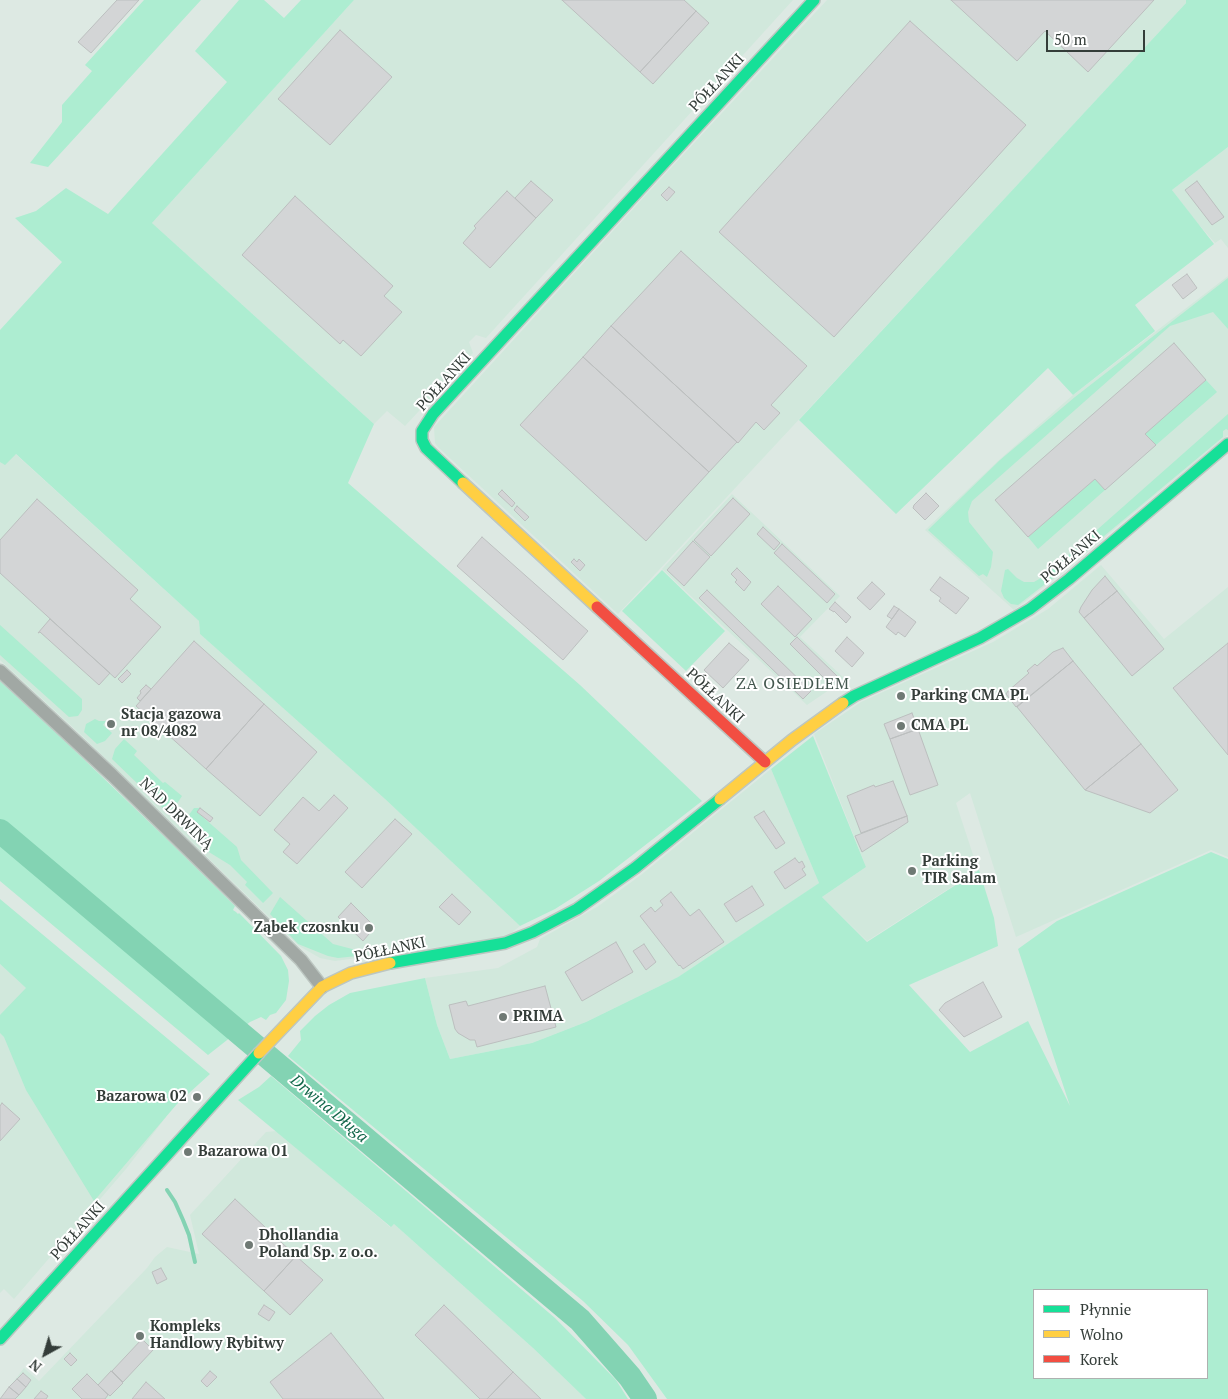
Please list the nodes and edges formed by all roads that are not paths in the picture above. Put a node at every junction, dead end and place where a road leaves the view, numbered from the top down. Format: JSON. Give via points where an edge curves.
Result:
{"nodes":[{"id":1,"x":814,"y":0,"type":"edge"},
{"id":2,"x":1228,"y":444,"type":"edge"},
{"id":3,"x":0,"y":671,"type":"edge"},
{"id":4,"x":765,"y":762,"type":"junction"},
{"id":5,"x":322,"y":987,"type":"junction"},
{"id":6,"x":0,"y":1339,"type":"edge"}],
"edges":[{"from":1,"to":4,"type":"street","name":"PÓŁŁANKI","via":[[433,414],[422,431],[422,440],[438,460]]},
{"from":2,"to":4,"type":"street","name":"PÓŁŁANKI","via":[[1030,609],[961,648],[854,696]]},
{"from":3,"to":5,"type":"street","name":"NAD DRWINĄ","via":[[112,775],[301,960]]},
{"from":4,"to":5,"type":"street","name":"PÓŁŁANKI","via":[[628,873],[558,920],[505,943],[378,965]]},
{"from":5,"to":6,"type":"street","name":"PÓŁŁANKI"}]}
